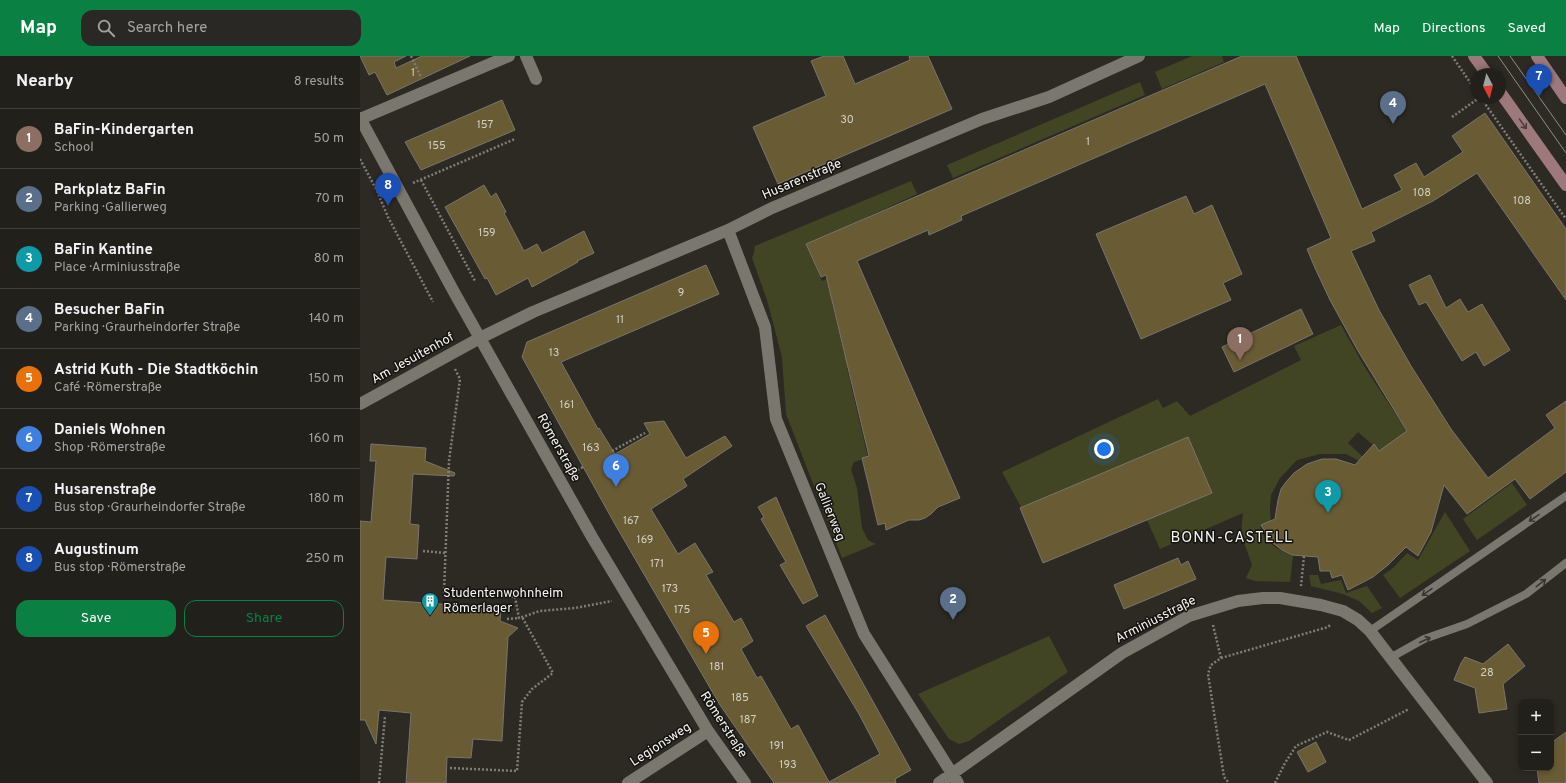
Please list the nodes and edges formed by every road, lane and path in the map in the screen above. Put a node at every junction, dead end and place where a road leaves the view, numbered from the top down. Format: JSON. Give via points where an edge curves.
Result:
{"nodes":[{"id":1,"x":411,"y":56,"type":"edge"},
{"id":2,"x":509,"y":56,"type":"edge"},
{"id":3,"x":526,"y":56,"type":"edge"},
{"id":4,"x":1139,"y":56,"type":"edge"},
{"id":5,"x":1452,"y":56,"type":"edge"},
{"id":6,"x":1474,"y":56,"type":"edge"},
{"id":7,"x":1537,"y":56,"type":"edge"},
{"id":8,"x":1483,"y":68,"type":"edge"},
{"id":9,"x":536,"y":79,"type":"dead end"},
{"id":10,"x":1470,"y":82,"type":"edge"},
{"id":11,"x":427,"y":91,"type":"junction"},
{"id":12,"x":1566,"y":98,"type":"edge"},
{"id":13,"x":1506,"y":100,"type":"edge"},
{"id":14,"x":1471,"y":104,"type":"edge"},
{"id":15,"x":1484,"y":104,"type":"edge"},
{"id":16,"x":1452,"y":117,"type":"dead end"},
{"id":17,"x":360,"y":118,"type":"edge"},
{"id":18,"x":515,"y":139,"type":"dead end"},
{"id":19,"x":360,"y":158,"type":"edge"},
{"id":20,"x":1566,"y":185,"type":"edge"},
{"id":21,"x":392,"y":215,"type":"dead end"},
{"id":22,"x":388,"y":217,"type":"junction"},
{"id":23,"x":1566,"y":219,"type":"edge"},
{"id":24,"x":728,"y":230,"type":"junction"},
{"id":25,"x":475,"y":281,"type":"dead end"},
{"id":26,"x":433,"y":302,"type":"dead end"},
{"id":27,"x":480,"y":338,"type":"junction"},
{"id":28,"x":448,"y":356,"type":"junction"},
{"id":29,"x":360,"y":404,"type":"edge"},
{"id":30,"x":645,"y":433,"type":"dead end"},
{"id":31,"x":612,"y":451,"type":"dead end"},
{"id":32,"x":1566,"y":496,"type":"edge"},
{"id":33,"x":423,"y":551,"type":"dead end"},
{"id":34,"x":446,"y":553,"type":"junction"},
{"id":35,"x":1304,"y":556,"type":"dead end"},
{"id":36,"x":1566,"y":563,"type":"edge"},
{"id":37,"x":628,"y":598,"type":"junction"},
{"id":38,"x":1300,"y":600,"type":"junction"},
{"id":39,"x":1209,"y":609,"type":"junction"},
{"id":40,"x":1343,"y":611,"type":"junction"},
{"id":41,"x":521,"y":617,"type":"junction"},
{"id":42,"x":507,"y":619,"type":"dead end"},
{"id":43,"x":1370,"y":631,"type":"junction"},
{"id":44,"x":1221,"y":658,"type":"junction"},
{"id":45,"x":1390,"y":658,"type":"junction"},
{"id":46,"x":1424,"y":702,"type":"junction"},
{"id":47,"x":385,"y":716,"type":"dead end"},
{"id":48,"x":708,"y":731,"type":"junction"},
{"id":49,"x":450,"y":768,"type":"dead end"},
{"id":50,"x":955,"y":778,"type":"edge"},
{"id":51,"x":379,"y":783,"type":"edge"},
{"id":52,"x":628,"y":783,"type":"edge"},
{"id":53,"x":746,"y":783,"type":"edge"},
{"id":54,"x":939,"y":783,"type":"edge"},
{"id":55,"x":1229,"y":783,"type":"edge"},
{"id":56,"x":1275,"y":783,"type":"edge"},
{"id":57,"x":1487,"y":783,"type":"edge"}],
"edges":[{"from":1,"to":11,"type":"path"},
{"from":2,"to":11,"type":"street"},
{"from":3,"to":9,"type":"street"},
{"from":4,"to":24,"type":"street","name":"Husarenstraße","via":[[1049,97],[974,122],[772,208]]},
{"from":5,"to":10,"type":"path"},
{"from":6,"to":8,"type":"main road"},
{"from":7,"to":12,"type":"main road"},
{"from":11,"to":17,"type":"street"},
{"from":13,"to":20,"type":"main road","one_way":true},
{"from":14,"to":16,"type":"path"},
{"from":15,"to":23,"type":"path"},
{"from":17,"to":27,"type":"street","name":"Römerstraße"},
{"from":18,"to":25,"type":"path","via":[[421,180]]},
{"from":19,"to":22,"type":"path"},
{"from":21,"to":22,"type":"path"},
{"from":22,"to":26,"type":"path"},
{"from":24,"to":27,"type":"street","name":"Husarenstraße","via":[[533,312]]},
{"from":24,"to":50,"type":"street","name":"Gallierweg","via":[[765,327],[776,419],[864,634]]},
{"from":27,"to":28,"type":"street","name":"Am Jesuitenhof"},
{"from":27,"to":37,"type":"street","name":"Römerstraße"},
{"from":28,"to":29,"type":"street","name":"Am Jesuitenhof"},
{"from":28,"to":34,"type":"path","via":[[460,379],[449,461]]},
{"from":30,"to":31,"type":"path"},
{"from":32,"to":43,"type":"lane","one_way":true},
{"from":33,"to":34,"type":"path"},
{"from":34,"to":41,"type":"path","via":[[444,592],[515,597]]},
{"from":35,"to":38,"type":"path"},
{"from":45,"to":36,"type":"lane","one_way":true,"via":[[1424,639],[1467,624],[1526,594]]},
{"from":37,"to":41,"type":"path","via":[[575,608],[540,611]]},
{"from":37,"to":48,"type":"street","name":"Römerstraße"},
{"from":38,"to":39,"type":"street","name":"Arminiusstraße","via":[[1263,598],[1238,601]]},
{"from":38,"to":40,"type":"street","name":"Arminiusstraße"},
{"from":39,"to":44,"type":"path"},
{"from":39,"to":50,"type":"street","name":"Arminiusstraße","via":[[1189,616],[1122,653]]},
{"from":40,"to":43,"type":"street","name":"Arminiusstraße"},
{"from":40,"to":44,"type":"path","via":[[1328,627]]},
{"from":41,"to":42,"type":"path"},
{"from":41,"to":49,"type":"path","via":[[552,674],[532,689],[522,702],[517,771]]},
{"from":43,"to":45,"type":"street","name":"Arminiusstraße"},
{"from":44,"to":55,"type":"path","via":[[1211,665],[1208,674],[1224,778]]},
{"from":45,"to":46,"type":"street","name":"Arminiusstraße"},
{"from":46,"to":56,"type":"path","via":[[1349,740],[1327,732],[1296,746]]},
{"from":46,"to":57,"type":"street","name":"Arminiusstraße"},
{"from":47,"to":51,"type":"path"},
{"from":48,"to":52,"type":"street","name":"Legionsweg"},
{"from":48,"to":53,"type":"street","name":"Römerstraße"},
{"from":50,"to":54,"type":"street","name":"Arminiusstraße"}]}
